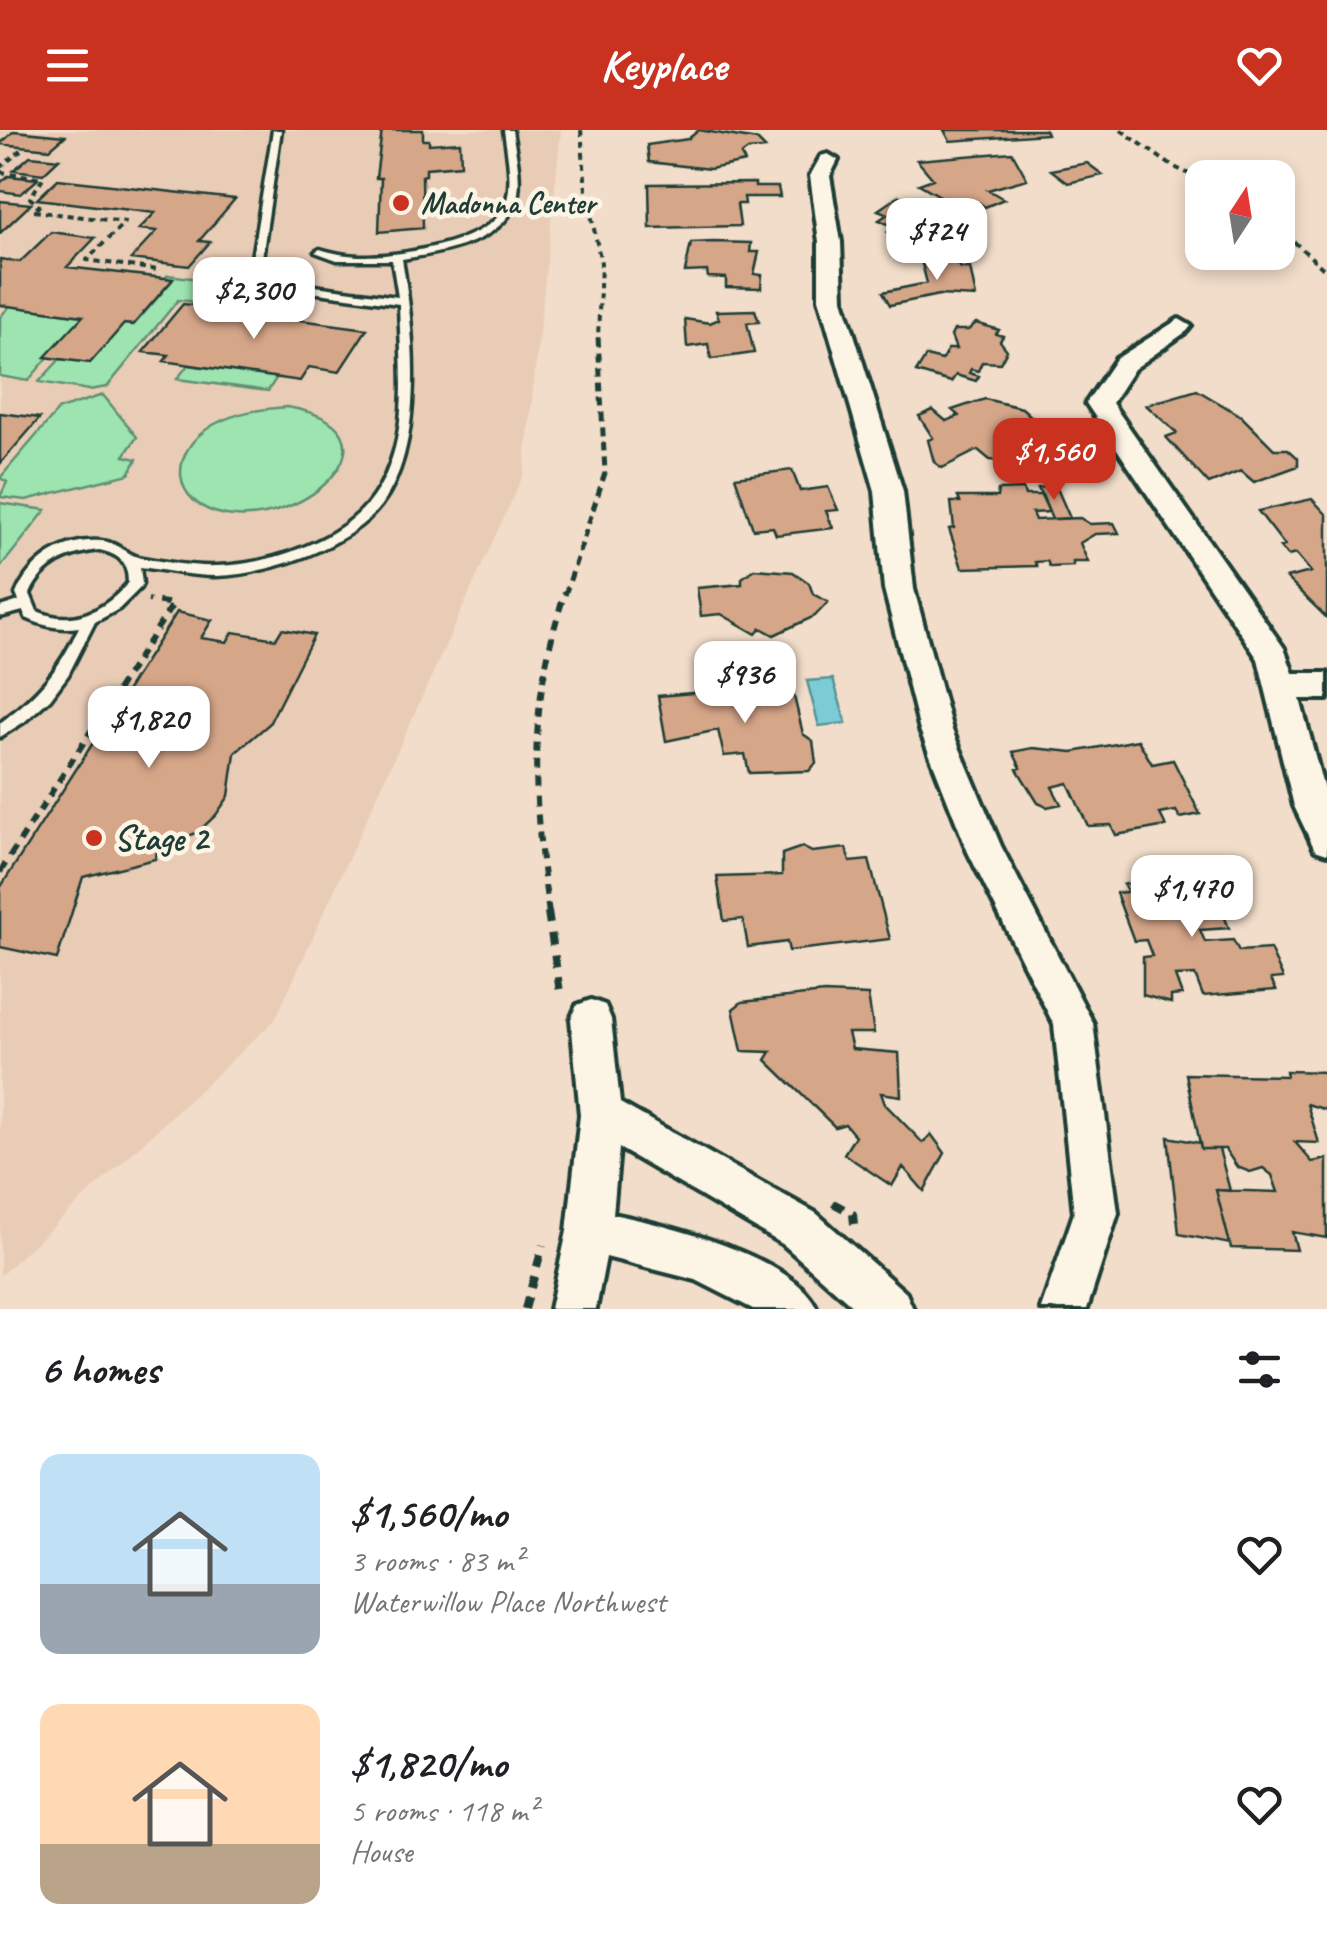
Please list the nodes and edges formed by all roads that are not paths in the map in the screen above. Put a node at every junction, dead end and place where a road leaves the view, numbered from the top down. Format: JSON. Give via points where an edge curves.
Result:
{"nodes":[{"id":1,"x":277,"y":130,"type":"edge"},
{"id":2,"x":508,"y":130,"type":"edge"},
{"id":3,"x":828,"y":160,"type":"dead end"},
{"id":4,"x":320,"y":252,"type":"dead end"},
{"id":5,"x":396,"y":254,"type":"junction"},
{"id":6,"x":404,"y":301,"type":"junction"},
{"id":7,"x":1178,"y":326,"type":"dead end"},
{"id":8,"x":133,"y":562,"type":"junction"},
{"id":9,"x":24,"y":605,"type":"junction"},
{"id":10,"x":0,"y":612,"type":"edge"},
{"id":11,"x":89,"y":620,"type":"junction"},
{"id":12,"x":1280,"y":686,"type":"junction"},
{"id":13,"x":1327,"y":686,"type":"edge"},
{"id":14,"x":0,"y":731,"type":"edge"},
{"id":15,"x":1327,"y":840,"type":"edge"},
{"id":16,"x":577,"y":1016,"type":"road end"},
{"id":17,"x":602,"y":1115,"type":"junction"},
{"id":18,"x":588,"y":1231,"type":"junction"},
{"id":19,"x":573,"y":1309,"type":"edge"},
{"id":20,"x":794,"y":1309,"type":"edge"},
{"id":21,"x":890,"y":1309,"type":"edge"},
{"id":22,"x":1064,"y":1309,"type":"edge"}],
"edges":[{"from":1,"to":6,"type":"lane","via":[[257,258],[260,276],[274,284]]},
{"from":2,"to":5,"type":"lane","via":[[512,198],[506,214],[491,230],[462,243]]},
{"from":3,"to":22,"type":"street","via":[[820,176],[831,299],[889,490],[899,589],[936,730],[986,852],[1074,1023],[1096,1212]]},
{"from":4,"to":5,"type":"lane","via":[[354,260]]},
{"from":5,"to":6,"type":"lane"},
{"from":6,"to":8,"type":"lane","via":[[405,431],[392,485],[378,505],[334,539],[274,565],[214,571]]},
{"from":7,"to":12,"type":"street","via":[[1124,364],[1099,403],[1272,656]]},
{"from":8,"to":9,"type":"lane","via":[[114,547],[64,552],[36,570]]},
{"from":8,"to":11,"type":"lane","via":[[129,592]]},
{"from":9,"to":10,"type":"lane"},
{"from":9,"to":11,"type":"lane","via":[[41,621]]},
{"from":11,"to":14,"type":"lane","via":[[63,678]]},
{"from":12,"to":13,"type":"street"},
{"from":12,"to":15,"type":"street","via":[[1311,806]]},
{"from":16,"to":17,"type":"street"},
{"from":17,"to":18,"type":"street"},
{"from":17,"to":21,"type":"street","via":[[800,1229]]},
{"from":18,"to":19,"type":"street"},
{"from":18,"to":20,"type":"street","via":[[685,1251],[744,1276]]}]}
